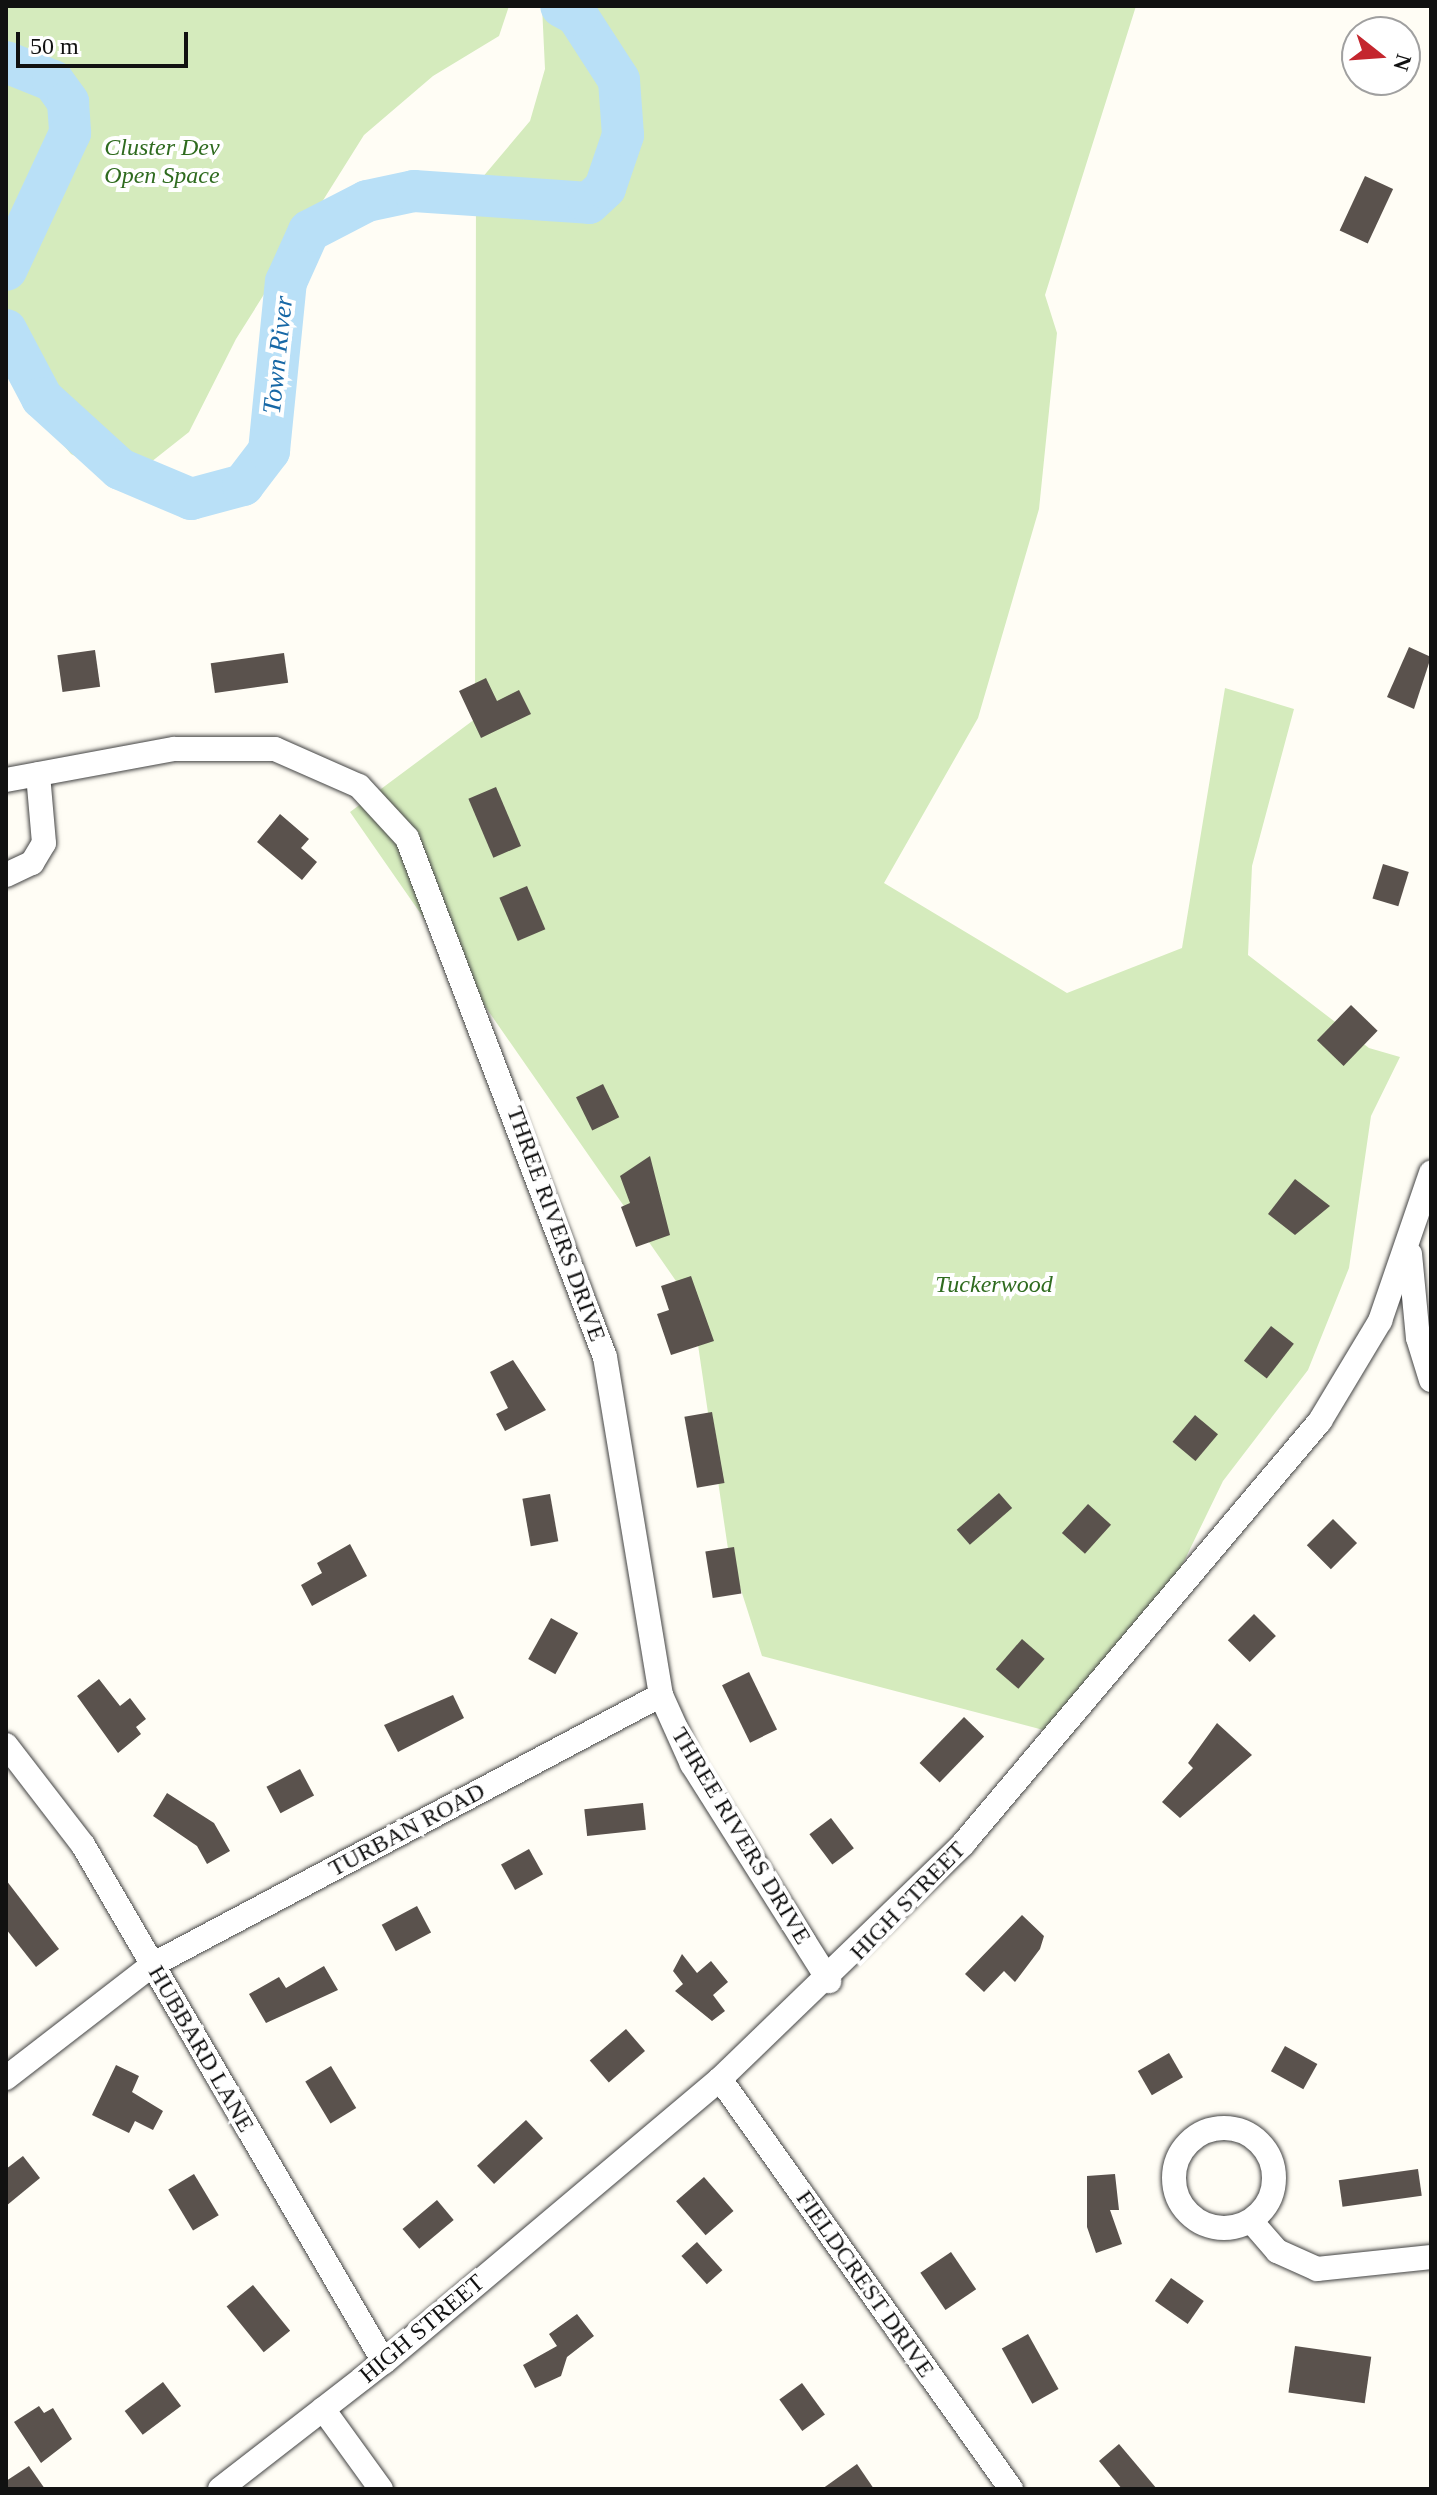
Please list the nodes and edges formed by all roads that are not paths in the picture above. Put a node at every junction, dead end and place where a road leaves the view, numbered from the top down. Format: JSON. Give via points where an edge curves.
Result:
{"nodes":[{"id":1,"x":38,"y":774,"type":"junction"},
{"id":2,"x":6,"y":780,"type":"edge"},
{"id":3,"x":6,"y":875,"type":"edge"},
{"id":4,"x":1431,"y":1173,"type":"edge"},
{"id":5,"x":1409,"y":1244,"type":"junction"},
{"id":6,"x":1431,"y":1380,"type":"edge"},
{"id":7,"x":661,"y":1695,"type":"junction"},
{"id":8,"x":6,"y":1745,"type":"edge"},
{"id":9,"x":152,"y":1965,"type":"junction"},
{"id":10,"x":829,"y":1981,"type":"junction"},
{"id":11,"x":6,"y":2078,"type":"edge"},
{"id":12,"x":720,"y":2079,"type":"junction"},
{"id":13,"x":1251,"y":2221,"type":"junction"},
{"id":14,"x":1431,"y":2257,"type":"edge"},
{"id":15,"x":384,"y":2362,"type":"junction"},
{"id":16,"x":323,"y":2409,"type":"junction"},
{"id":17,"x":220,"y":2489,"type":"edge"},
{"id":18,"x":381,"y":2489,"type":"edge"},
{"id":19,"x":1011,"y":2489,"type":"edge"}],
"edges":[{"from":1,"to":2,"type":"street","name":"THREE RIVERS DRIVE"},
{"from":1,"to":3,"type":"street","via":[[44,843],[32,863]]},
{"from":1,"to":7,"type":"street","name":"THREE RIVERS DRIVE","via":[[174,749],[275,749],[351,780],[407,838],[605,1357]]},
{"from":4,"to":5,"type":"street","name":"HIGH STREET"},
{"from":5,"to":6,"type":"street","via":[[1418,1338]]},
{"from":5,"to":10,"type":"street","name":"HIGH STREET","via":[[1367,1345],[1299,1449],[1007,1795]]},
{"from":7,"to":9,"type":"street","name":"TURBAN ROAD"},
{"from":7,"to":10,"type":"street","name":"THREE RIVERS DRIVE","via":[[692,1764]]},
{"from":8,"to":9,"type":"street","name":"HUBBARD LANE","via":[[66,1818]]},
{"from":9,"to":11,"type":"street","name":"TURBAN ROAD"},
{"from":9,"to":15,"type":"street","name":"HUBBARD LANE"},
{"from":10,"to":12,"type":"street","name":"HIGH STREET"},
{"from":12,"to":15,"type":"street","name":"HIGH STREET"},
{"from":12,"to":19,"type":"street","name":"FIELDCREST DRIVE"},
{"from":13,"to":13,"type":"street","via":[[1274,2183],[1267,2151],[1230,2127],[1197,2135],[1180,2152],[1174,2176],[1185,2210],[1216,2228]]},
{"from":13,"to":14,"type":"street","via":[[1277,2251],[1317,2269]]},
{"from":15,"to":16,"type":"street","name":"HIGH STREET"},
{"from":16,"to":17,"type":"street","name":"HIGH STREET"},
{"from":16,"to":18,"type":"street"}]}
